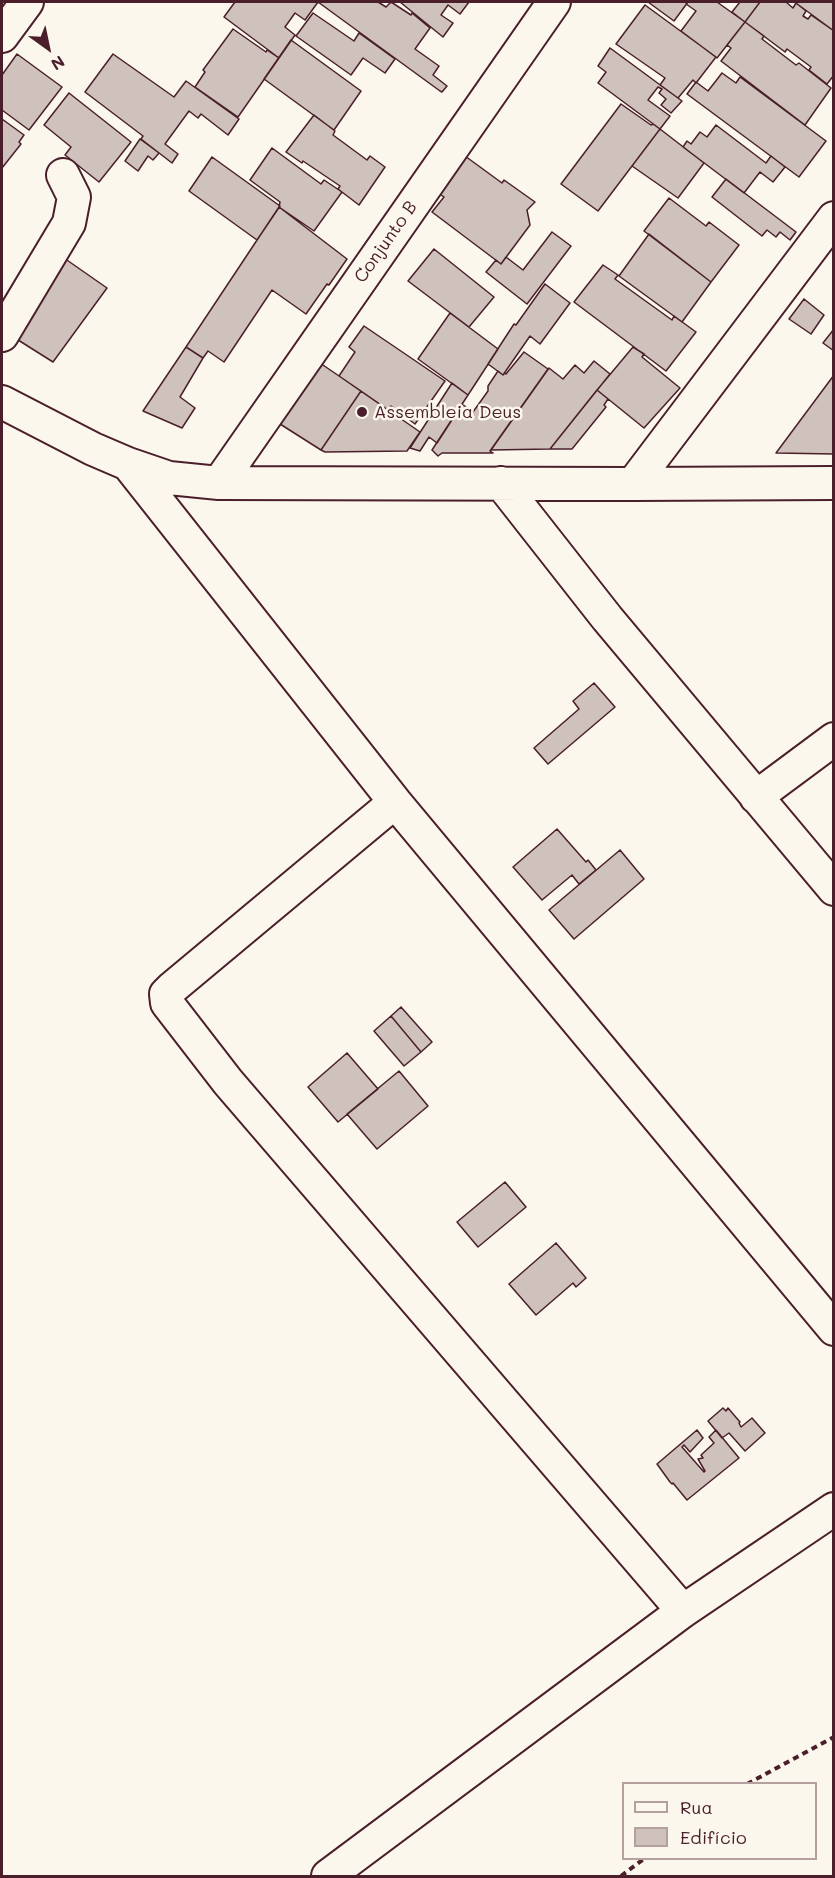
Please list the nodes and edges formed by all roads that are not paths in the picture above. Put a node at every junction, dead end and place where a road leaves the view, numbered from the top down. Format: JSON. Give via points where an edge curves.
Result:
{"nodes":[{"id":1,"x":27,"y":2,"type":"edge"},
{"id":2,"x":554,"y":2,"type":"edge"},
{"id":3,"x":2,"y":36,"type":"edge"},
{"id":4,"x":63,"y":176,"type":"dead end"},
{"id":5,"x":834,"y":218,"type":"edge"},
{"id":6,"x":2,"y":335,"type":"edge"},
{"id":7,"x":2,"y":402,"type":"edge"},
{"id":8,"x":128,"y":464,"type":"junction"},
{"id":9,"x":219,"y":483,"type":"junction"},
{"id":10,"x":501,"y":483,"type":"junction"},
{"id":11,"x":834,"y":483,"type":"edge"},
{"id":12,"x":633,"y":484,"type":"junction"},
{"id":13,"x":834,"y":739,"type":"edge"},
{"id":14,"x":756,"y":797,"type":"junction"},
{"id":15,"x":395,"y":802,"type":"junction"},
{"id":16,"x":834,"y":889,"type":"edge"},
{"id":17,"x":834,"y":1329,"type":"edge"},
{"id":18,"x":834,"y":1509,"type":"edge"},
{"id":19,"x":683,"y":1611,"type":"junction"},
{"id":20,"x":328,"y":1876,"type":"edge"}],
"edges":[{"from":1,"to":3,"type":"street"},
{"from":2,"to":9,"type":"street","name":"Conjunto B"},
{"from":4,"to":6,"type":"street","via":[[74,197],[69,223]]},
{"from":5,"to":12,"type":"street"},
{"from":7,"to":8,"type":"street"},
{"from":8,"to":9,"type":"street","via":[[169,478]]},
{"from":8,"to":15,"type":"street"},
{"from":9,"to":10,"type":"street"},
{"from":10,"to":12,"type":"street"},
{"from":10,"to":14,"type":"street"},
{"from":11,"to":12,"type":"street"},
{"from":13,"to":14,"type":"street"},
{"from":14,"to":16,"type":"street"},
{"from":15,"to":17,"type":"street"},
{"from":15,"to":19,"type":"street","via":[[172,988],[166,994],[167,1003],[228,1082]]},
{"from":18,"to":19,"type":"street"},
{"from":19,"to":20,"type":"street"}]}
